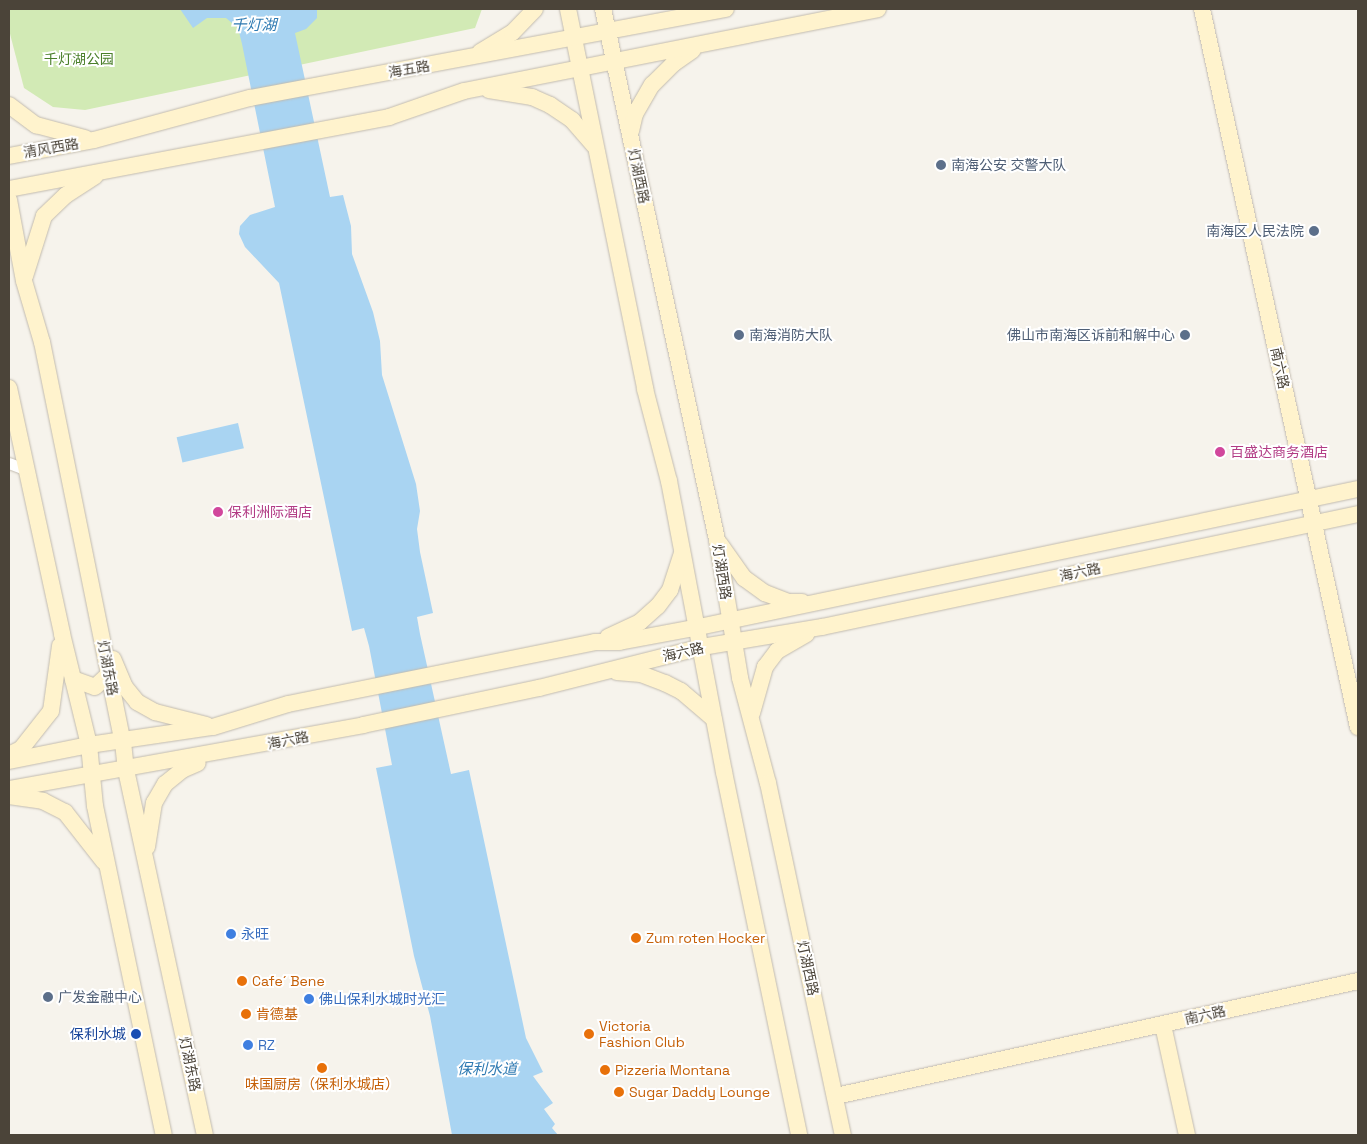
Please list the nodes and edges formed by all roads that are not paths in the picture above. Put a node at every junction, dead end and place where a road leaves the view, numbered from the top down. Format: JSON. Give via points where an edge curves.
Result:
{"nodes":[{"id":1,"x":534,"y":9,"type":"edge"},
{"id":2,"x":568,"y":9,"type":"edge"},
{"id":3,"x":604,"y":9,"type":"edge"},
{"id":4,"x":670,"y":9,"type":"edge"},
{"id":5,"x":726,"y":9,"type":"edge"},
{"id":6,"x":878,"y":9,"type":"edge"},
{"id":7,"x":1202,"y":9,"type":"edge"},
{"id":8,"x":694,"y":15,"type":"junction"},
{"id":9,"x":608,"y":32,"type":"junction"},
{"id":10,"x":574,"y":39,"type":"junction"},
{"id":11,"x":700,"y":45,"type":"junction"},
{"id":12,"x":471,"y":58,"type":"junction"},
{"id":13,"x":616,"y":62,"type":"junction"},
{"id":14,"x":579,"y":69,"type":"junction"},
{"id":15,"x":480,"y":88,"type":"junction"},
{"id":16,"x":9,"y":105,"type":"edge"},
{"id":17,"x":630,"y":135,"type":"junction"},
{"id":18,"x":94,"y":140,"type":"junction"},
{"id":19,"x":594,"y":146,"type":"junction"},
{"id":20,"x":9,"y":156,"type":"edge"},
{"id":21,"x":102,"y":171,"type":"junction"},
{"id":22,"x":9,"y":189,"type":"edge"},
{"id":23,"x":9,"y":200,"type":"edge"},
{"id":24,"x":24,"y":280,"type":"junction"},
{"id":25,"x":9,"y":388,"type":"edge"},
{"id":26,"x":9,"y":463,"type":"edge"},
{"id":27,"x":26,"y":469,"type":"junction"},
{"id":28,"x":1358,"y":489,"type":"edge"},
{"id":29,"x":1309,"y":499,"type":"junction"},
{"id":30,"x":1358,"y":514,"type":"edge"},
{"id":31,"x":1314,"y":523,"type":"junction"},
{"id":32,"x":717,"y":540,"type":"junction"},
{"id":33,"x":683,"y":548,"type":"junction"},
{"id":34,"x":819,"y":602,"type":"junction"},
{"id":35,"x":730,"y":621,"type":"junction"},
{"id":36,"x":100,"y":626,"type":"junction"},
{"id":37,"x":698,"y":627,"type":"junction"},
{"id":38,"x":822,"y":627,"type":"junction"},
{"id":39,"x":62,"y":634,"type":"junction"},
{"id":40,"x":734,"y":641,"type":"junction"},
{"id":41,"x":595,"y":642,"type":"junction"},
{"id":42,"x":702,"y":647,"type":"junction"},
{"id":43,"x":602,"y":670,"type":"junction"},
{"id":44,"x":109,"y":674,"type":"junction"},
{"id":45,"x":73,"y":679,"type":"junction"},
{"id":46,"x":752,"y":713,"type":"junction"},
{"id":47,"x":714,"y":720,"type":"junction"},
{"id":48,"x":213,"y":727,"type":"junction"},
{"id":49,"x":1358,"y":727,"type":"edge"},
{"id":50,"x":123,"y":742,"type":"junction"},
{"id":51,"x":89,"y":745,"type":"junction"},
{"id":52,"x":218,"y":754,"type":"junction"},
{"id":53,"x":9,"y":755,"type":"edge"},
{"id":54,"x":9,"y":761,"type":"edge"},
{"id":55,"x":126,"y":770,"type":"junction"},
{"id":56,"x":90,"y":774,"type":"junction"},
{"id":57,"x":9,"y":789,"type":"edge"},
{"id":58,"x":9,"y":796,"type":"edge"},
{"id":59,"x":145,"y":859,"type":"junction"},
{"id":60,"x":108,"y":868,"type":"junction"},
{"id":61,"x":1358,"y":981,"type":"edge"},
{"id":62,"x":1163,"y":1024,"type":"junction"},
{"id":63,"x":836,"y":1096,"type":"junction"},
{"id":64,"x":164,"y":1135,"type":"edge"},
{"id":65,"x":205,"y":1135,"type":"edge"},
{"id":66,"x":799,"y":1135,"type":"edge"},
{"id":67,"x":844,"y":1135,"type":"edge"},
{"id":68,"x":1187,"y":1135,"type":"edge"}],
"edges":[{"from":1,"to":12,"type":"main road","via":[[512,33]]},
{"from":2,"to":10,"type":"main road"},
{"from":3,"to":9,"type":"main road","name":"灯湖西路"},
{"from":4,"to":8,"type":"main road"},
{"from":5,"to":8,"type":"main road","name":"海五路"},
{"from":6,"to":11,"type":"main road"},
{"from":7,"to":29,"type":"main road","name":"南六路"},
{"from":8,"to":9,"type":"main road","name":"海五路"},
{"from":9,"to":10,"type":"main road","name":"海五路"},
{"from":9,"to":13,"type":"main road","name":"灯湖西路"},
{"from":10,"to":12,"type":"main road","name":"海五路"},
{"from":10,"to":14,"type":"main road"},
{"from":11,"to":13,"type":"main road"},
{"from":11,"to":17,"type":"main road","via":[[673,64],[652,85],[635,114]]},
{"from":12,"to":18,"type":"main road","name":"海五路","via":[[250,98]]},
{"from":13,"to":14,"type":"main road"},
{"from":13,"to":17,"type":"main road","name":"灯湖西路"},
{"from":14,"to":15,"type":"main road"},
{"from":14,"to":19,"type":"main road"},
{"from":15,"to":19,"type":"main road","via":[[532,97],[550,105],[572,120]]},
{"from":15,"to":21,"type":"main road","via":[[389,116]]},
{"from":16,"to":18,"type":"main road","via":[[36,125]]},
{"from":17,"to":32,"type":"main road","name":"灯湖西路"},
{"from":18,"to":20,"type":"main road","name":"清风西路"},
{"from":19,"to":33,"type":"main road","via":[[645,389],[670,481]]},
{"from":21,"to":22,"type":"main road"},
{"from":21,"to":24,"type":"main road","via":[[66,194],[44,216]]},
{"from":23,"to":24,"type":"main road","name":"灯湖东路"},
{"from":24,"to":36,"type":"main road","name":"灯湖东路","via":[[42,342]]},
{"from":25,"to":27,"type":"main road"},
{"from":26,"to":27,"type":"street"},
{"from":27,"to":39,"type":"main road"},
{"from":28,"to":29,"type":"main road","name":"海六路"},
{"from":29,"to":31,"type":"main road","name":"南六路"},
{"from":29,"to":34,"type":"main road","name":"海六路"},
{"from":30,"to":31,"type":"main road","name":"海六路"},
{"from":31,"to":38,"type":"main road","name":"海六路"},
{"from":31,"to":49,"type":"main road","name":"南六路"},
{"from":32,"to":34,"type":"main road","via":[[744,578],[765,593],[788,602]]},
{"from":32,"to":35,"type":"main road","name":"灯湖西路"},
{"from":33,"to":37,"type":"main road"},
{"from":33,"to":41,"type":"main road","via":[[670,590],[658,606],[627,629]]},
{"from":34,"to":35,"type":"main road","name":"海六路"},
{"from":35,"to":37,"type":"main road","name":"海六路"},
{"from":35,"to":40,"type":"main road","name":"灯湖西路"},
{"from":36,"to":44,"type":"main road","name":"灯湖东路"},
{"from":36,"to":48,"type":"main road","via":[[125,687],[137,702],[155,712]]},
{"from":37,"to":41,"type":"main road","name":"海六路","via":[[619,642]]},
{"from":37,"to":42,"type":"main road"},
{"from":38,"to":40,"type":"main road","name":"海六路"},
{"from":38,"to":46,"type":"main road","via":[[790,641],[773,656],[765,667]]},
{"from":39,"to":45,"type":"main road"},
{"from":39,"to":53,"type":"main road","via":[[51,711],[21,749]]},
{"from":40,"to":42,"type":"main road","name":"海六路"},
{"from":40,"to":46,"type":"main road","name":"灯湖西路","via":[[740,678]]},
{"from":41,"to":48,"type":"main road","name":"海六路","via":[[288,704]]},
{"from":42,"to":43,"type":"main road","name":"海六路"},
{"from":42,"to":47,"type":"main road"},
{"from":43,"to":47,"type":"main road","via":[[640,674],[665,683],[681,691]]},
{"from":43,"to":52,"type":"main road","name":"海六路","via":[[539,688]]},
{"from":44,"to":45,"type":"main road","via":[[95,687]]},
{"from":44,"to":50,"type":"main road","name":"灯湖东路"},
{"from":45,"to":51,"type":"main road"},
{"from":46,"to":63,"type":"main road","name":"灯湖西路"},
{"from":47,"to":66,"type":"main road"},
{"from":48,"to":50,"type":"main road","name":"海六路"},
{"from":50,"to":51,"type":"main road","name":"海六路"},
{"from":50,"to":55,"type":"main road","name":"灯湖东路"},
{"from":51,"to":54,"type":"main road","name":"海六路"},
{"from":51,"to":56,"type":"main road"},
{"from":52,"to":55,"type":"main road","name":"海六路"},
{"from":52,"to":59,"type":"main road","via":[[182,770],[165,784],[154,803]]},
{"from":55,"to":56,"type":"main road","name":"海六路"},
{"from":55,"to":59,"type":"main road","name":"灯湖东路"},
{"from":56,"to":57,"type":"main road","name":"海六路"},
{"from":56,"to":60,"type":"main road"},
{"from":58,"to":60,"type":"main road","via":[[43,801],[64,812]]},
{"from":59,"to":65,"type":"main road","name":"灯湖东路"},
{"from":60,"to":64,"type":"main road"},
{"from":61,"to":62,"type":"main road","name":"南六路"},
{"from":62,"to":63,"type":"main road","name":"南六路"},
{"from":62,"to":68,"type":"main road"},
{"from":63,"to":67,"type":"main road","name":"灯湖西路"}]}
